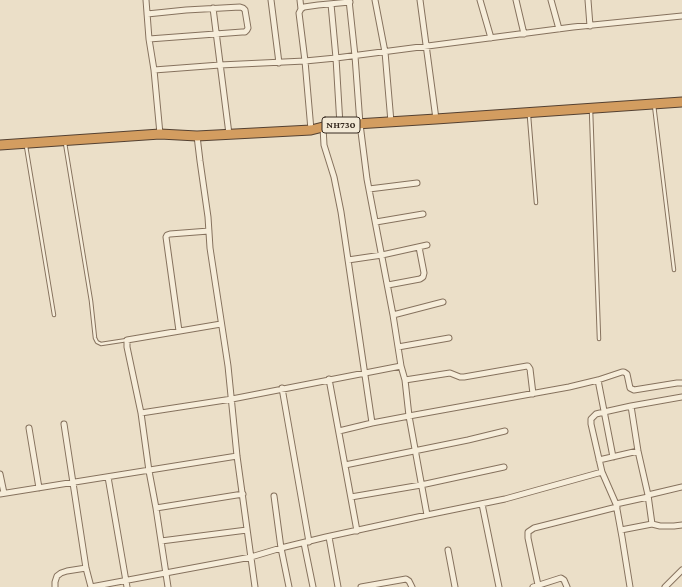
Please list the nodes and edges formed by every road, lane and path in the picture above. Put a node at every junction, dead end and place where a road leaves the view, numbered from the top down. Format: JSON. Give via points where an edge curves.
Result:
{"nodes":[{"id":1,"x":146,"y":0,"type":"edge"},
{"id":2,"x":271,"y":0,"type":"edge"},
{"id":3,"x":300,"y":0,"type":"edge"},
{"id":4,"x":375,"y":0,"type":"edge"},
{"id":5,"x":420,"y":0,"type":"edge"},
{"id":6,"x":480,"y":0,"type":"edge"},
{"id":7,"x":516,"y":0,"type":"edge"},
{"id":8,"x":551,"y":0,"type":"edge"},
{"id":9,"x":588,"y":0,"type":"edge"},
{"id":10,"x":349,"y":1,"type":"edge"},
{"id":11,"x":317,"y":2,"type":"edge"},
{"id":12,"x":331,"y":4,"type":"junction"},
{"id":13,"x":213,"y":8,"type":"junction"},
{"id":14,"x":301,"y":9,"type":"junction"},
{"id":15,"x":147,"y":14,"type":"junction"},
{"id":16,"x":682,"y":16,"type":"edge"},
{"id":17,"x":590,"y":26,"type":"junction"},
{"id":18,"x":559,"y":29,"type":"junction"},
{"id":19,"x":217,"y":34,"type":"junction"},
{"id":20,"x":524,"y":34,"type":"junction"},
{"id":21,"x":490,"y":38,"type":"junction"},
{"id":22,"x":149,"y":39,"type":"junction"},
{"id":23,"x":426,"y":46,"type":"junction"},
{"id":24,"x":385,"y":52,"type":"junction"},
{"id":25,"x":355,"y":56,"type":"junction"},
{"id":26,"x":336,"y":58,"type":"junction"},
{"id":27,"x":305,"y":61,"type":"junction"},
{"id":28,"x":278,"y":63,"type":"junction"},
{"id":29,"x":220,"y":65,"type":"junction"},
{"id":30,"x":154,"y":70,"type":"junction"},
{"id":31,"x":682,"y":102,"type":"edge"},
{"id":32,"x":654,"y":104,"type":"junction"},
{"id":33,"x":591,"y":108,"type":"junction"},
{"id":34,"x":529,"y":113,"type":"junction"},
{"id":35,"x":436,"y":120,"type":"junction"},
{"id":36,"x":391,"y":122,"type":"junction"},
{"id":37,"x":360,"y":124,"type":"junction"},
{"id":38,"x":340,"y":125,"type":"junction"},
{"id":39,"x":323,"y":127,"type":"junction"},
{"id":40,"x":311,"y":130,"type":"junction"},
{"id":41,"x":160,"y":134,"type":"junction"},
{"id":42,"x":229,"y":134,"type":"junction"},
{"id":43,"x":197,"y":136,"type":"junction"},
{"id":44,"x":65,"y":141,"type":"junction"},
{"id":45,"x":25,"y":143,"type":"junction"},
{"id":46,"x":0,"y":145,"type":"edge"},
{"id":47,"x":418,"y":183,"type":"dead end"},
{"id":48,"x":369,"y":189,"type":"junction"},
{"id":49,"x":536,"y":203,"type":"dead end"},
{"id":50,"x":423,"y":214,"type":"dead end"},
{"id":51,"x":376,"y":222,"type":"junction"},
{"id":52,"x":209,"y":231,"type":"junction"},
{"id":53,"x":427,"y":245,"type":"dead end"},
{"id":54,"x":419,"y":247,"type":"junction"},
{"id":55,"x":382,"y":255,"type":"junction"},
{"id":56,"x":348,"y":260,"type":"junction"},
{"id":57,"x":674,"y":270,"type":"dead end"},
{"id":58,"x":388,"y":285,"type":"junction"},
{"id":59,"x":443,"y":302,"type":"dead end"},
{"id":60,"x":54,"y":315,"type":"dead end"},
{"id":61,"x":393,"y":315,"type":"junction"},
{"id":62,"x":221,"y":324,"type":"junction"},
{"id":63,"x":179,"y":331,"type":"junction"},
{"id":64,"x":449,"y":338,"type":"dead end"},
{"id":65,"x":599,"y":339,"type":"dead end"},
{"id":66,"x":127,"y":340,"type":"junction"},
{"id":67,"x":398,"y":347,"type":"junction"},
{"id":68,"x":401,"y":366,"type":"junction"},
{"id":69,"x":364,"y":373,"type":"junction"},
{"id":70,"x":329,"y":380,"type":"junction"},
{"id":71,"x":404,"y":380,"type":"junction"},
{"id":72,"x":598,"y":380,"type":"junction"},
{"id":73,"x":682,"y":383,"type":"edge"},
{"id":74,"x":282,"y":388,"type":"junction"},
{"id":75,"x":533,"y":394,"type":"junction"},
{"id":76,"x":682,"y":398,"type":"edge"},
{"id":77,"x":232,"y":399,"type":"junction"},
{"id":78,"x":631,"y":406,"type":"junction"},
{"id":79,"x":604,"y":412,"type":"junction"},
{"id":80,"x":141,"y":413,"type":"junction"},
{"id":81,"x":409,"y":416,"type":"junction"},
{"id":82,"x":372,"y":423,"type":"junction"},
{"id":83,"x":64,"y":424,"type":"dead end"},
{"id":84,"x":30,"y":428,"type":"dead end"},
{"id":85,"x":339,"y":430,"type":"junction"},
{"id":86,"x":505,"y":431,"type":"dead end"},
{"id":87,"x":415,"y":451,"type":"junction"},
{"id":88,"x":638,"y":451,"type":"junction"},
{"id":89,"x":237,"y":456,"type":"junction"},
{"id":90,"x":613,"y":457,"type":"junction"},
{"id":91,"x":599,"y":460,"type":"junction"},
{"id":92,"x":345,"y":465,"type":"junction"},
{"id":93,"x":504,"y":467,"type":"dead end"},
{"id":94,"x":149,"y":471,"type":"junction"},
{"id":95,"x":602,"y":472,"type":"junction"},
{"id":96,"x":0,"y":474,"type":"edge"},
{"id":97,"x":108,"y":477,"type":"junction"},
{"id":98,"x":73,"y":483,"type":"junction"},
{"id":99,"x":421,"y":485,"type":"junction"},
{"id":100,"x":682,"y":487,"type":"edge"},
{"id":101,"x":39,"y":488,"type":"junction"},
{"id":102,"x":2,"y":494,"type":"edge"},
{"id":103,"x":243,"y":494,"type":"junction"},
{"id":104,"x":274,"y":496,"type":"dead end"},
{"id":105,"x":648,"y":496,"type":"junction"},
{"id":106,"x":351,"y":498,"type":"junction"},
{"id":107,"x":482,"y":504,"type":"junction"},
{"id":108,"x":616,"y":506,"type":"junction"},
{"id":109,"x":156,"y":508,"type":"junction"},
{"id":110,"x":427,"y":515,"type":"junction"},
{"id":111,"x":652,"y":524,"type":"junction"},
{"id":112,"x":682,"y":525,"type":"edge"},
{"id":113,"x":247,"y":530,"type":"junction"},
{"id":114,"x":621,"y":530,"type":"junction"},
{"id":115,"x":357,"y":531,"type":"junction"},
{"id":116,"x":329,"y":537,"type":"junction"},
{"id":117,"x":161,"y":540,"type":"junction"},
{"id":118,"x":306,"y":542,"type":"junction"},
{"id":119,"x":281,"y":548,"type":"junction"},
{"id":120,"x":448,"y":550,"type":"dead end"},
{"id":121,"x":251,"y":557,"type":"junction"},
{"id":122,"x":86,"y":568,"type":"junction"},
{"id":123,"x":682,"y":570,"type":"edge"},
{"id":124,"x":166,"y":574,"type":"junction"},
{"id":125,"x":126,"y":581,"type":"junction"},
{"id":126,"x":382,"y":585,"type":"edge"},
{"id":127,"x":536,"y":586,"type":"edge"},
{"id":128,"x":55,"y":587,"type":"edge"},
{"id":129,"x":91,"y":587,"type":"edge"},
{"id":130,"x":127,"y":587,"type":"edge"},
{"id":131,"x":168,"y":587,"type":"edge"},
{"id":132,"x":255,"y":587,"type":"edge"},
{"id":133,"x":288,"y":587,"type":"edge"},
{"id":134,"x":313,"y":587,"type":"edge"},
{"id":135,"x":338,"y":587,"type":"edge"},
{"id":136,"x":361,"y":587,"type":"edge"},
{"id":137,"x":412,"y":587,"type":"edge"},
{"id":138,"x":455,"y":587,"type":"edge"},
{"id":139,"x":499,"y":587,"type":"edge"},
{"id":140,"x":567,"y":587,"type":"edge"},
{"id":141,"x":630,"y":587,"type":"edge"},
{"id":142,"x":665,"y":587,"type":"edge"}],
"edges":[{"from":1,"to":15,"type":"street"},
{"from":2,"to":28,"type":"street"},
{"from":3,"to":14,"type":"street"},
{"from":4,"to":24,"type":"street"},
{"from":5,"to":23,"type":"street"},
{"from":6,"to":21,"type":"street"},
{"from":7,"to":20,"type":"street"},
{"from":8,"to":18,"type":"street"},
{"from":9,"to":17,"type":"street"},
{"from":10,"to":12,"type":"street"},
{"from":10,"to":25,"type":"street"},
{"from":11,"to":12,"type":"street"},
{"from":11,"to":14,"type":"street"},
{"from":12,"to":26,"type":"street"},
{"from":13,"to":15,"type":"street"},
{"from":13,"to":19,"type":"street"},
{"from":13,"to":19,"type":"street","via":[[243,8],[248,28],[245,32]]},
{"from":14,"to":27,"type":"street","via":[[299,13]]},
{"from":15,"to":22,"type":"street"},
{"from":16,"to":17,"type":"street"},
{"from":17,"to":18,"type":"street"},
{"from":18,"to":20,"type":"street"},
{"from":19,"to":22,"type":"street"},
{"from":19,"to":29,"type":"street"},
{"from":20,"to":21,"type":"street"},
{"from":21,"to":23,"type":"street"},
{"from":22,"to":30,"type":"street"},
{"from":23,"to":24,"type":"street"},
{"from":23,"to":35,"type":"street"},
{"from":24,"to":25,"type":"street"},
{"from":24,"to":36,"type":"street"},
{"from":25,"to":26,"type":"street"},
{"from":25,"to":37,"type":"street"},
{"from":26,"to":27,"type":"street"},
{"from":26,"to":38,"type":"street"},
{"from":27,"to":28,"type":"street"},
{"from":27,"to":40,"type":"street"},
{"from":28,"to":29,"type":"street"},
{"from":29,"to":30,"type":"street"},
{"from":29,"to":42,"type":"street"},
{"from":30,"to":41,"type":"street"},
{"from":31,"to":32,"type":"highway","number":"NH730"},
{"from":32,"to":33,"type":"highway","number":"NH730"},
{"from":32,"to":57,"type":"lane"},
{"from":33,"to":34,"type":"highway","number":"NH730"},
{"from":33,"to":65,"type":"lane"},
{"from":34,"to":35,"type":"highway","number":"NH730"},
{"from":34,"to":49,"type":"lane"},
{"from":35,"to":36,"type":"highway","number":"NH730"},
{"from":36,"to":37,"type":"highway","number":"NH730"},
{"from":37,"to":38,"type":"highway","number":"NH730"},
{"from":37,"to":48,"type":"street"},
{"from":38,"to":39,"type":"highway","number":"NH730"},
{"from":39,"to":40,"type":"highway","number":"NH730"},
{"from":39,"to":56,"type":"street","via":[[324,145],[334,178]]},
{"from":40,"to":42,"type":"highway","number":"NH730"},
{"from":41,"to":43,"type":"highway","number":"NH730"},
{"from":41,"to":44,"type":"highway","number":"NH730"},
{"from":42,"to":43,"type":"highway","number":"NH730"},
{"from":43,"to":52,"type":"street"},
{"from":44,"to":45,"type":"highway","number":"NH730"},
{"from":44,"to":66,"type":"lane","via":[[95,338],[101,344]]},
{"from":45,"to":46,"type":"highway","number":"NH730"},
{"from":45,"to":60,"type":"lane"},
{"from":47,"to":48,"type":"street"},
{"from":48,"to":51,"type":"street"},
{"from":50,"to":51,"type":"street"},
{"from":51,"to":55,"type":"street"},
{"from":52,"to":62,"type":"street"},
{"from":52,"to":63,"type":"street","via":[[170,234],[166,237]]},
{"from":53,"to":54,"type":"street"},
{"from":54,"to":55,"type":"street"},
{"from":54,"to":58,"type":"street","via":[[423,277]]},
{"from":55,"to":56,"type":"street"},
{"from":55,"to":58,"type":"street"},
{"from":56,"to":69,"type":"street"},
{"from":58,"to":61,"type":"street"},
{"from":59,"to":61,"type":"street"},
{"from":61,"to":67,"type":"street"},
{"from":62,"to":63,"type":"street"},
{"from":62,"to":77,"type":"street"},
{"from":63,"to":66,"type":"street"},
{"from":64,"to":67,"type":"street"},
{"from":66,"to":80,"type":"street"},
{"from":67,"to":68,"type":"street"},
{"from":68,"to":69,"type":"street"},
{"from":68,"to":71,"type":"street"},
{"from":69,"to":70,"type":"street"},
{"from":69,"to":82,"type":"street"},
{"from":70,"to":74,"type":"street"},
{"from":70,"to":85,"type":"street"},
{"from":71,"to":75,"type":"street","via":[[450,373],[464,377],[528,366]]},
{"from":71,"to":81,"type":"street"},
{"from":72,"to":73,"type":"street","via":[[624,372],[627,374],[630,388],[634,390]]},
{"from":72,"to":75,"type":"street"},
{"from":72,"to":79,"type":"street"},
{"from":74,"to":77,"type":"street"},
{"from":74,"to":118,"type":"street"},
{"from":75,"to":81,"type":"street"},
{"from":76,"to":78,"type":"street"},
{"from":77,"to":80,"type":"street"},
{"from":77,"to":89,"type":"street"},
{"from":78,"to":79,"type":"street"},
{"from":78,"to":88,"type":"street"},
{"from":79,"to":90,"type":"street"},
{"from":79,"to":91,"type":"street","via":[[593,416],[590,422]]},
{"from":80,"to":94,"type":"street"},
{"from":81,"to":82,"type":"street"},
{"from":81,"to":87,"type":"street"},
{"from":82,"to":85,"type":"street"},
{"from":83,"to":98,"type":"street"},
{"from":84,"to":101,"type":"street"},
{"from":85,"to":92,"type":"street"},
{"from":86,"to":87,"type":"street"},
{"from":87,"to":92,"type":"street"},
{"from":87,"to":99,"type":"street"},
{"from":88,"to":90,"type":"street"},
{"from":88,"to":105,"type":"street"},
{"from":89,"to":94,"type":"street"},
{"from":89,"to":103,"type":"street"},
{"from":90,"to":91,"type":"street"},
{"from":91,"to":95,"type":"street"},
{"from":92,"to":106,"type":"street"},
{"from":93,"to":99,"type":"street"},
{"from":94,"to":97,"type":"street"},
{"from":94,"to":109,"type":"street"},
{"from":95,"to":107,"type":"street"},
{"from":95,"to":108,"type":"street"},
{"from":96,"to":102,"type":"street"},
{"from":97,"to":98,"type":"street"},
{"from":97,"to":125,"type":"street"},
{"from":98,"to":101,"type":"street"},
{"from":98,"to":122,"type":"street"},
{"from":99,"to":106,"type":"street"},
{"from":99,"to":110,"type":"street"},
{"from":100,"to":105,"type":"street"},
{"from":101,"to":102,"type":"street"},
{"from":103,"to":109,"type":"street"},
{"from":103,"to":113,"type":"street"},
{"from":104,"to":119,"type":"street"},
{"from":105,"to":108,"type":"street"},
{"from":105,"to":111,"type":"street"},
{"from":106,"to":115,"type":"street"},
{"from":107,"to":110,"type":"street"},
{"from":107,"to":139,"type":"street"},
{"from":108,"to":114,"type":"street"},
{"from":108,"to":127,"type":"street","via":[[534,528],[528,532]]},
{"from":109,"to":117,"type":"street"},
{"from":110,"to":115,"type":"street"},
{"from":111,"to":112,"type":"street"},
{"from":111,"to":114,"type":"street"},
{"from":113,"to":117,"type":"street"},
{"from":113,"to":121,"type":"street"},
{"from":114,"to":141,"type":"street"},
{"from":115,"to":116,"type":"street"},
{"from":116,"to":118,"type":"street"},
{"from":116,"to":135,"type":"street"},
{"from":117,"to":124,"type":"street"},
{"from":118,"to":119,"type":"street"},
{"from":118,"to":134,"type":"street"},
{"from":119,"to":121,"type":"street"},
{"from":119,"to":133,"type":"street"},
{"from":120,"to":138,"type":"street"},
{"from":121,"to":124,"type":"street"},
{"from":121,"to":132,"type":"street"},
{"from":122,"to":128,"type":"street","via":[[61,573],[56,579]]},
{"from":122,"to":129,"type":"street"},
{"from":123,"to":142,"type":"street"},
{"from":124,"to":125,"type":"street"},
{"from":124,"to":131,"type":"street"},
{"from":125,"to":129,"type":"street"},
{"from":125,"to":130,"type":"street"},
{"from":126,"to":136,"type":"street"},
{"from":126,"to":137,"type":"street","via":[[406,580]]},
{"from":127,"to":140,"type":"street","via":[[561,578]]}]}
